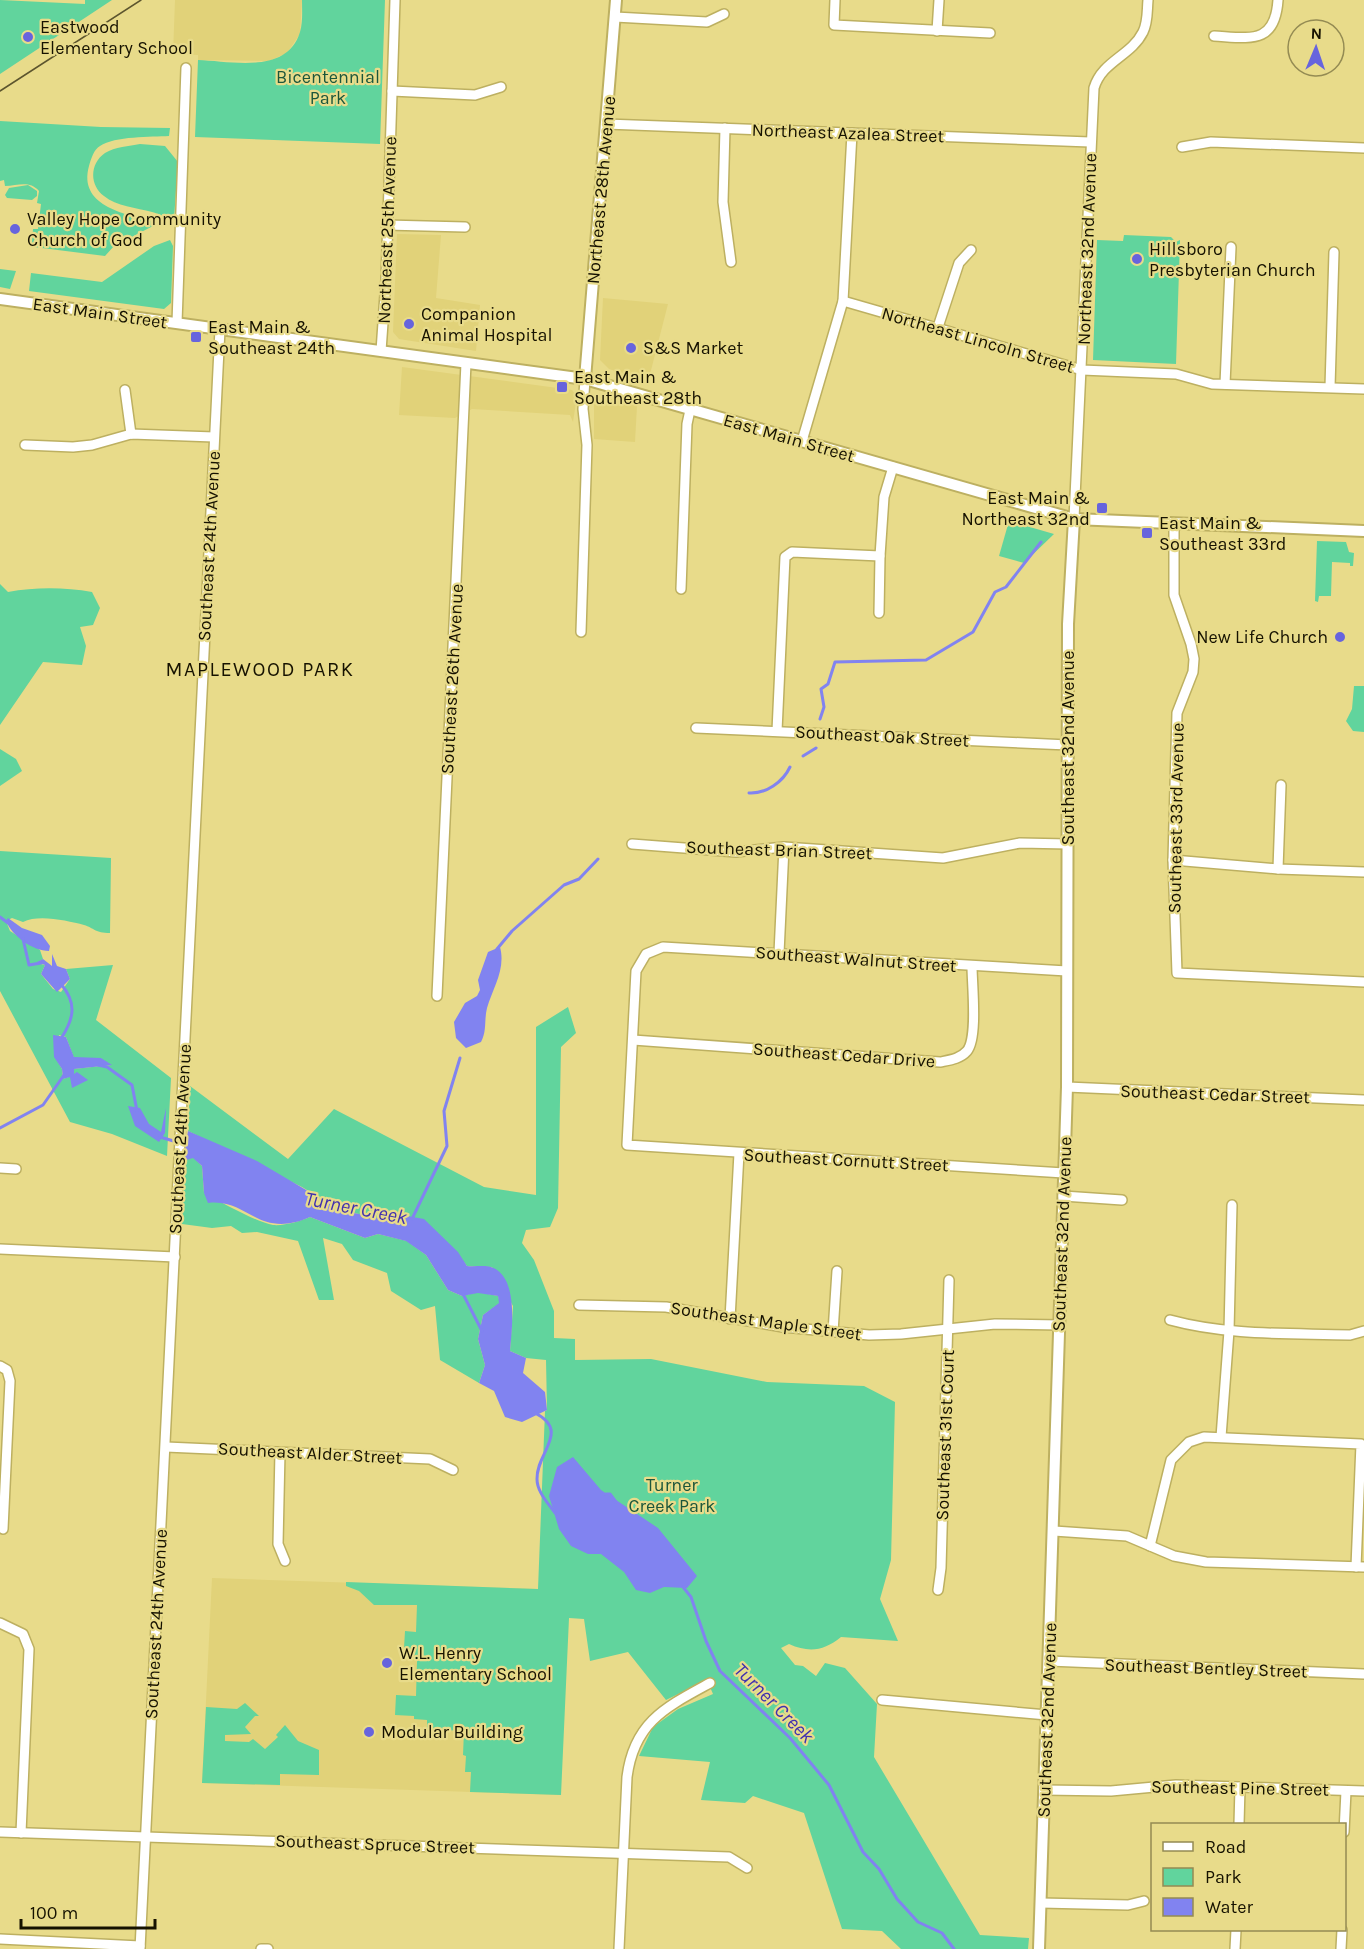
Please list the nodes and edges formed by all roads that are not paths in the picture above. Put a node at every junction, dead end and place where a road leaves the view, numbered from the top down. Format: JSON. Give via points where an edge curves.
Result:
{"nodes":[{"id":1,"x":395,"y":0,"type":"edge"},
{"id":2,"x":616,"y":0,"type":"edge"},
{"id":3,"x":835,"y":0,"type":"edge"},
{"id":4,"x":939,"y":0,"type":"edge"},
{"id":5,"x":1148,"y":0,"type":"edge"},
{"id":6,"x":1278,"y":0,"type":"edge"},
{"id":7,"x":724,"y":14,"type":"dead end"},
{"id":8,"x":615,"y":17,"type":"junction"},
{"id":9,"x":937,"y":31,"type":"junction"},
{"id":10,"x":990,"y":33,"type":"dead end"},
{"id":11,"x":1214,"y":36,"type":"dead end"},
{"id":12,"x":186,"y":68,"type":"dead end"},
{"id":13,"x":501,"y":87,"type":"dead end"},
{"id":14,"x":392,"y":91,"type":"junction"},
{"id":15,"x":606,"y":124,"type":"junction"},
{"id":16,"x":725,"y":128,"type":"junction"},
{"id":17,"x":852,"y":133,"type":"junction"},
{"id":18,"x":1090,"y":142,"type":"junction"},
{"id":19,"x":1182,"y":147,"type":"dead end"},
{"id":20,"x":1364,"y":148,"type":"edge"},
{"id":21,"x":386,"y":225,"type":"junction"},
{"id":22,"x":465,"y":227,"type":"dead end"},
{"id":23,"x":1231,"y":248,"type":"dead end"},
{"id":24,"x":971,"y":250,"type":"dead end"},
{"id":25,"x":1334,"y":252,"type":"dead end"},
{"id":26,"x":731,"y":262,"type":"dead end"},
{"id":27,"x":0,"y":299,"type":"edge"},
{"id":28,"x":843,"y":301,"type":"junction"},
{"id":29,"x":177,"y":323,"type":"junction"},
{"id":30,"x":938,"y":327,"type":"junction"},
{"id":31,"x":220,"y":329,"type":"junction"},
{"id":32,"x":381,"y":351,"type":"junction"},
{"id":33,"x":466,"y":363,"type":"junction"},
{"id":34,"x":1082,"y":370,"type":"junction"},
{"id":35,"x":585,"y":380,"type":"junction"},
{"id":36,"x":1226,"y":384,"type":"junction"},
{"id":37,"x":1330,"y":387,"type":"junction"},
{"id":38,"x":1364,"y":388,"type":"edge"},
{"id":39,"x":125,"y":390,"type":"dead end"},
{"id":40,"x":690,"y":410,"type":"junction"},
{"id":41,"x":131,"y":434,"type":"junction"},
{"id":42,"x":214,"y":437,"type":"junction"},
{"id":43,"x":802,"y":441,"type":"junction"},
{"id":44,"x":25,"y":445,"type":"dead end"},
{"id":45,"x":893,"y":467,"type":"junction"},
{"id":46,"x":1074,"y":519,"type":"junction"},
{"id":47,"x":1174,"y":524,"type":"junction"},
{"id":48,"x":1364,"y":531,"type":"edge"},
{"id":49,"x":880,"y":556,"type":"junction"},
{"id":50,"x":681,"y":589,"type":"dead end"},
{"id":51,"x":879,"y":613,"type":"dead end"},
{"id":52,"x":581,"y":632,"type":"dead end"},
{"id":53,"x":696,"y":728,"type":"dead end"},
{"id":54,"x":777,"y":731,"type":"junction"},
{"id":55,"x":1068,"y":745,"type":"junction"},
{"id":56,"x":1281,"y":785,"type":"dead end"},
{"id":57,"x":632,"y":844,"type":"dead end"},
{"id":58,"x":1068,"y":844,"type":"junction"},
{"id":59,"x":784,"y":847,"type":"junction"},
{"id":60,"x":1173,"y":860,"type":"junction"},
{"id":61,"x":1278,"y":869,"type":"junction"},
{"id":62,"x":1364,"y":872,"type":"edge"},
{"id":63,"x":779,"y":953,"type":"junction"},
{"id":64,"x":972,"y":966,"type":"junction"},
{"id":65,"x":1067,"y":971,"type":"junction"},
{"id":66,"x":1364,"y":982,"type":"edge"},
{"id":67,"x":438,"y":996,"type":"dead end"},
{"id":68,"x":633,"y":1040,"type":"junction"},
{"id":69,"x":1067,"y":1088,"type":"junction"},
{"id":70,"x":1364,"y":1100,"type":"edge"},
{"id":71,"x":739,"y":1153,"type":"junction"},
{"id":72,"x":0,"y":1168,"type":"edge"},
{"id":73,"x":16,"y":1169,"type":"dead end"},
{"id":74,"x":1064,"y":1173,"type":"junction"},
{"id":75,"x":1063,"y":1196,"type":"junction"},
{"id":76,"x":1122,"y":1200,"type":"dead end"},
{"id":77,"x":1232,"y":1205,"type":"dead end"},
{"id":78,"x":0,"y":1249,"type":"edge"},
{"id":79,"x":175,"y":1257,"type":"junction"},
{"id":80,"x":837,"y":1271,"type":"dead end"},
{"id":81,"x":949,"y":1280,"type":"dead end"},
{"id":82,"x":579,"y":1305,"type":"dead end"},
{"id":83,"x":730,"y":1319,"type":"junction"},
{"id":84,"x":1170,"y":1320,"type":"dead end"},
{"id":85,"x":1060,"y":1325,"type":"junction"},
{"id":86,"x":949,"y":1330,"type":"junction"},
{"id":87,"x":1229,"y":1331,"type":"junction"},
{"id":88,"x":1364,"y":1331,"type":"edge"},
{"id":89,"x":833,"y":1332,"type":"junction"},
{"id":90,"x":0,"y":1366,"type":"edge"},
{"id":91,"x":1221,"y":1437,"type":"junction"},
{"id":92,"x":166,"y":1447,"type":"junction"},
{"id":93,"x":280,"y":1452,"type":"junction"},
{"id":94,"x":453,"y":1470,"type":"dead end"},
{"id":95,"x":3,"y":1528,"type":"dead end"},
{"id":96,"x":1054,"y":1531,"type":"junction"},
{"id":97,"x":1150,"y":1546,"type":"junction"},
{"id":98,"x":285,"y":1561,"type":"dead end"},
{"id":99,"x":1360,"y":1567,"type":"edge"},
{"id":100,"x":938,"y":1590,"type":"dead end"},
{"id":101,"x":0,"y":1623,"type":"edge"},
{"id":102,"x":1048,"y":1661,"type":"junction"},
{"id":103,"x":1364,"y":1674,"type":"edge"},
{"id":104,"x":710,"y":1683,"type":"dead end"},
{"id":105,"x":882,"y":1700,"type":"dead end"},
{"id":106,"x":1047,"y":1715,"type":"junction"},
{"id":107,"x":1240,"y":1787,"type":"junction"},
{"id":108,"x":1044,"y":1790,"type":"junction"},
{"id":109,"x":1346,"y":1791,"type":"junction"},
{"id":110,"x":1364,"y":1791,"type":"edge"},
{"id":111,"x":1239,"y":1823,"type":"edge"},
{"id":112,"x":1344,"y":1823,"type":"edge"},
{"id":113,"x":0,"y":1833,"type":"edge"},
{"id":114,"x":21,"y":1833,"type":"junction"},
{"id":115,"x":145,"y":1837,"type":"junction"},
{"id":116,"x":624,"y":1853,"type":"junction"},
{"id":117,"x":747,"y":1868,"type":"dead end"},
{"id":118,"x":1144,"y":1901,"type":"dead end"},
{"id":119,"x":1041,"y":1903,"type":"junction"},
{"id":120,"x":1236,"y":1931,"type":"edge"},
{"id":121,"x":1342,"y":1931,"type":"edge"},
{"id":122,"x":0,"y":1939,"type":"edge"},
{"id":123,"x":140,"y":1948,"type":"edge"},
{"id":124,"x":261,"y":1949,"type":"edge"},
{"id":125,"x":268,"y":1949,"type":"edge"},
{"id":126,"x":620,"y":1949,"type":"edge"},
{"id":127,"x":1039,"y":1949,"type":"edge"},
{"id":128,"x":1235,"y":1949,"type":"edge"},
{"id":129,"x":1341,"y":1949,"type":"edge"}],
"edges":[{"from":1,"to":14,"type":"street","name":"Northeast 25th Avenue"},
{"from":2,"to":8,"type":"main road","name":"Northeast 28th Avenue"},
{"from":3,"to":9,"type":"street","via":[[834,25]]},
{"from":4,"to":9,"type":"street"},
{"from":5,"to":18,"type":"street","name":"Northeast 32nd Avenue","via":[[1147,21],[1138,39],[1097,78]]},
{"from":6,"to":11,"type":"street","via":[[1277,19],[1260,36]]},
{"from":7,"to":8,"type":"street","via":[[707,22]]},
{"from":8,"to":15,"type":"main road","name":"Northeast 28th Avenue"},
{"from":9,"to":10,"type":"street"},
{"from":12,"to":29,"type":"street"},
{"from":13,"to":14,"type":"street","via":[[475,95]]},
{"from":14,"to":21,"type":"street","name":"Northeast 25th Avenue"},
{"from":15,"to":16,"type":"street","name":"Northeast Azalea Street"},
{"from":15,"to":35,"type":"main road","name":"Northeast 28th Avenue"},
{"from":16,"to":17,"type":"street","name":"Northeast Azalea Street"},
{"from":16,"to":26,"type":"street","via":[[723,202]]},
{"from":17,"to":18,"type":"street","name":"Northeast Azalea Street"},
{"from":17,"to":28,"type":"street"},
{"from":18,"to":34,"type":"street","name":"Northeast 32nd Avenue"},
{"from":19,"to":20,"type":"street","via":[[1211,142]]},
{"from":21,"to":22,"type":"street"},
{"from":21,"to":32,"type":"street","name":"Northeast 25th Avenue"},
{"from":23,"to":36,"type":"street"},
{"from":24,"to":30,"type":"street","via":[[959,263]]},
{"from":25,"to":37,"type":"street"},
{"from":27,"to":29,"type":"main road","name":"East Main Street"},
{"from":28,"to":30,"type":"street","name":"Northeast Lincoln Street"},
{"from":28,"to":43,"type":"street"},
{"from":29,"to":31,"type":"main road","name":"East Main Street"},
{"from":30,"to":34,"type":"street","name":"Northeast Lincoln Street"},
{"from":31,"to":32,"type":"main road","name":"East Main Street"},
{"from":31,"to":42,"type":"street","name":"Southeast 24th Avenue"},
{"from":32,"to":33,"type":"main road","name":"East Main Street"},
{"from":33,"to":35,"type":"main road","name":"East Main Street"},
{"from":33,"to":67,"type":"street","name":"Southeast 26th Avenue"},
{"from":34,"to":36,"type":"street","name":"Northeast Lincoln Street","via":[[1176,374]]},
{"from":34,"to":46,"type":"street","name":"Northeast 32nd Avenue"},
{"from":35,"to":40,"type":"main road","name":"East Main Street"},
{"from":35,"to":52,"type":"street","via":[[583,420],[587,445]]},
{"from":36,"to":37,"type":"street","name":"Northeast Lincoln Street"},
{"from":37,"to":38,"type":"street","name":"Northeast Lincoln Street"},
{"from":39,"to":41,"type":"street"},
{"from":40,"to":43,"type":"main road","name":"East Main Street"},
{"from":40,"to":50,"type":"street"},
{"from":41,"to":42,"type":"street"},
{"from":41,"to":44,"type":"street","via":[[73,447]]},
{"from":42,"to":79,"type":"street","name":"Southeast 24th Avenue"},
{"from":43,"to":45,"type":"main road","name":"East Main Street"},
{"from":45,"to":46,"type":"main road","name":"East Main Street"},
{"from":45,"to":49,"type":"street","via":[[884,497]]},
{"from":46,"to":47,"type":"main road","name":"East Main Street"},
{"from":46,"to":55,"type":"main road","name":"Southeast 32nd Avenue","via":[[1068,624]]},
{"from":47,"to":48,"type":"main road","name":"East Main Street"},
{"from":47,"to":60,"type":"street","name":"Southeast 33rd Avenue","via":[[1174,595],[1194,659],[1177,713]]},
{"from":49,"to":51,"type":"street"},
{"from":49,"to":54,"type":"street","via":[[792,552],[785,557]]},
{"from":53,"to":54,"type":"street","name":"Southeast Oak Street"},
{"from":54,"to":55,"type":"street","name":"Southeast Oak Street"},
{"from":55,"to":58,"type":"main road","name":"Southeast 32nd Avenue"},
{"from":56,"to":61,"type":"street"},
{"from":57,"to":59,"type":"street","name":"Southeast Brian Street","via":[[736,852]]},
{"from":58,"to":59,"type":"street","name":"Southeast Brian Street","via":[[1020,843],[943,858]]},
{"from":58,"to":65,"type":"main road","name":"Southeast 32nd Avenue"},
{"from":59,"to":63,"type":"street"},
{"from":60,"to":61,"type":"street"},
{"from":60,"to":66,"type":"street","name":"Southeast 33rd Avenue","via":[[1177,973]]},
{"from":61,"to":62,"type":"street"},
{"from":63,"to":64,"type":"street","name":"Southeast Walnut Street"},
{"from":63,"to":68,"type":"street","name":"Southeast Walnut Street","via":[[663,947],[646,954],[636,971]]},
{"from":64,"to":65,"type":"street","name":"Southeast Walnut Street"},
{"from":64,"to":68,"type":"street","name":"Southeast Cedar Drive","via":[[973,1035],[968,1050],[955,1059],[940,1062]]},
{"from":65,"to":69,"type":"main road","name":"Southeast 32nd Avenue"},
{"from":68,"to":71,"type":"street","name":"Southeast Cornutt Street","via":[[627,1145]]},
{"from":69,"to":70,"type":"street","name":"Southeast Cedar Street"},
{"from":69,"to":74,"type":"main road","name":"Southeast 32nd Avenue"},
{"from":71,"to":74,"type":"street","name":"Southeast Cornutt Street"},
{"from":71,"to":83,"type":"street"},
{"from":72,"to":73,"type":"street"},
{"from":74,"to":75,"type":"main road","name":"Southeast 32nd Avenue"},
{"from":75,"to":76,"type":"street"},
{"from":75,"to":85,"type":"main road","name":"Southeast 32nd Avenue"},
{"from":77,"to":87,"type":"street"},
{"from":78,"to":79,"type":"street"},
{"from":79,"to":92,"type":"street","name":"Southeast 24th Avenue"},
{"from":80,"to":89,"type":"street"},
{"from":81,"to":86,"type":"street","name":"Southeast 31st Court"},
{"from":82,"to":83,"type":"street","name":"Southeast Maple Street","via":[[666,1307]]},
{"from":83,"to":89,"type":"street","name":"Southeast Maple Street"},
{"from":84,"to":87,"type":"street"},
{"from":85,"to":86,"type":"street","name":"Southeast Maple Street","via":[[995,1324]]},
{"from":85,"to":96,"type":"main road","name":"Southeast 32nd Avenue"},
{"from":86,"to":89,"type":"street","name":"Southeast Maple Street","via":[[869,1335]]},
{"from":86,"to":100,"type":"street","name":"Southeast 31st Court"},
{"from":87,"to":88,"type":"street","via":[[1350,1335]]},
{"from":87,"to":91,"type":"street"},
{"from":90,"to":95,"type":"street","via":[[7,1370],[10,1381]]},
{"from":91,"to":97,"type":"street","via":[[1189,1442],[1171,1460]]},
{"from":91,"to":99,"type":"street","via":[[1361,1444]]},
{"from":92,"to":93,"type":"street","name":"Southeast Alder Street"},
{"from":92,"to":115,"type":"street","name":"Southeast 24th Avenue"},
{"from":93,"to":94,"type":"street","name":"Southeast Alder Street","via":[[430,1459]]},
{"from":93,"to":98,"type":"street","via":[[278,1544]]},
{"from":96,"to":97,"type":"street","via":[[1109,1533]]},
{"from":96,"to":102,"type":"main road","name":"Southeast 32nd Avenue"},
{"from":97,"to":99,"type":"street","via":[[1174,1556],[1206,1562]]},
{"from":101,"to":114,"type":"street","via":[[22,1634],[29,1649]]},
{"from":102,"to":103,"type":"street","name":"Southeast Bentley Street"},
{"from":102,"to":106,"type":"main road","name":"Southeast 32nd Avenue"},
{"from":104,"to":116,"type":"street","via":[[662,1710],[642,1731],[628,1766]]},
{"from":105,"to":106,"type":"street"},
{"from":106,"to":108,"type":"main road","name":"Southeast 32nd Avenue"},
{"from":107,"to":108,"type":"street","name":"Southeast Pine Street"},
{"from":107,"to":109,"type":"street","name":"Southeast Pine Street"},
{"from":107,"to":111,"type":"street"},
{"from":108,"to":119,"type":"main road","name":"Southeast 32nd Avenue"},
{"from":109,"to":110,"type":"street","name":"Southeast Pine Street"},
{"from":109,"to":112,"type":"street"},
{"from":113,"to":114,"type":"street","name":"Southeast Spruce Street"},
{"from":114,"to":115,"type":"street","name":"Southeast Spruce Street"},
{"from":115,"to":116,"type":"street","name":"Southeast Spruce Street"},
{"from":115,"to":123,"type":"street","name":"Southeast 24th Avenue"},
{"from":116,"to":117,"type":"street","name":"Southeast Spruce Street","via":[[729,1857]]},
{"from":116,"to":126,"type":"street"},
{"from":118,"to":119,"type":"street","via":[[1128,1905]]},
{"from":119,"to":127,"type":"main road","name":"Southeast 32nd Avenue"},
{"from":120,"to":128,"type":"street"},
{"from":121,"to":129,"type":"street"},
{"from":122,"to":123,"type":"street"},
{"from":124,"to":125,"type":"street"}]}
